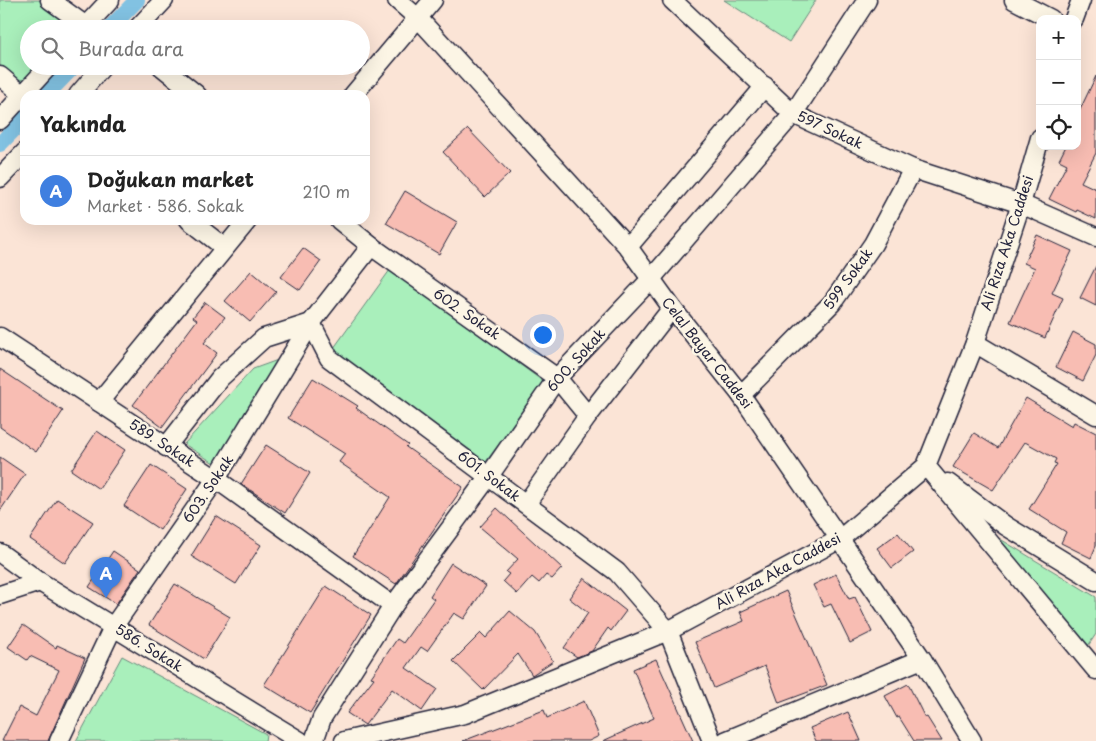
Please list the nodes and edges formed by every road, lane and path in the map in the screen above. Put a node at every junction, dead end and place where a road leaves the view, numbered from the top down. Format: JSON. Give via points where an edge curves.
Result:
{"nodes":[{"id":1,"x":50,"y":0,"type":"edge"},
{"id":2,"x":110,"y":0,"type":"edge"},
{"id":3,"x":164,"y":0,"type":"edge"},
{"id":4,"x":397,"y":0,"type":"edge"},
{"id":5,"x":433,"y":0,"type":"edge"},
{"id":6,"x":672,"y":0,"type":"edge"},
{"id":7,"x":867,"y":0,"type":"edge"},
{"id":8,"x":1014,"y":0,"type":"edge"},
{"id":9,"x":1081,"y":0,"type":"edge"},
{"id":10,"x":1043,"y":15,"type":"edge"},
{"id":11,"x":1075,"y":15,"type":"edge"},
{"id":12,"x":419,"y":19,"type":"junction"},
{"id":13,"x":76,"y":20,"type":"edge"},
{"id":14,"x":91,"y":20,"type":"edge"},
{"id":15,"x":145,"y":20,"type":"edge"},
{"id":16,"x":42,"y":75,"type":"edge"},
{"id":17,"x":95,"y":75,"type":"edge"},
{"id":18,"x":171,"y":75,"type":"edge"},
{"id":19,"x":0,"y":76,"type":"edge"},
{"id":20,"x":765,"y":86,"type":"junction"},
{"id":21,"x":29,"y":90,"type":"edge"},
{"id":22,"x":82,"y":90,"type":"edge"},
{"id":23,"x":191,"y":90,"type":"edge"},
{"id":24,"x":358,"y":90,"type":"edge"},
{"id":25,"x":20,"y":93,"type":"edge"},
{"id":26,"x":20,"y":100,"type":"edge"},
{"id":27,"x":793,"y":114,"type":"junction"},
{"id":28,"x":0,"y":120,"type":"edge"},
{"id":29,"x":1037,"y":150,"type":"edge"},
{"id":30,"x":20,"y":157,"type":"edge"},
{"id":31,"x":914,"y":169,"type":"junction"},
{"id":32,"x":0,"y":178,"type":"edge"},
{"id":33,"x":1022,"y":204,"type":"junction"},
{"id":34,"x":195,"y":225,"type":"edge"},
{"id":35,"x":244,"y":225,"type":"edge"},
{"id":36,"x":345,"y":225,"type":"edge"},
{"id":37,"x":1096,"y":237,"type":"edge"},
{"id":38,"x":371,"y":246,"type":"junction"},
{"id":39,"x":628,"y":247,"type":"junction"},
{"id":40,"x":225,"y":248,"type":"junction"},
{"id":41,"x":651,"y":279,"type":"junction"},
{"id":42,"x":672,"y":308,"type":"junction"},
{"id":43,"x":311,"y":324,"type":"junction"},
{"id":44,"x":0,"y":337,"type":"edge"},
{"id":45,"x":975,"y":343,"type":"junction"},
{"id":46,"x":557,"y":378,"type":"junction"},
{"id":47,"x":741,"y":395,"type":"junction"},
{"id":48,"x":99,"y":402,"type":"junction"},
{"id":49,"x":1096,"y":415,"type":"edge"},
{"id":50,"x":588,"y":416,"type":"junction"},
{"id":51,"x":166,"y":447,"type":"junction"},
{"id":52,"x":926,"y":466,"type":"junction"},
{"id":53,"x":489,"y":476,"type":"junction"},
{"id":54,"x":216,"y":479,"type":"junction"},
{"id":55,"x":526,"y":504,"type":"junction"},
{"id":56,"x":840,"y":539,"type":"junction"},
{"id":57,"x":0,"y":553,"type":"edge"},
{"id":58,"x":1096,"y":581,"type":"edge"},
{"id":59,"x":40,"y":582,"type":"junction"},
{"id":60,"x":0,"y":594,"type":"edge"},
{"id":61,"x":393,"y":606,"type":"junction"},
{"id":62,"x":113,"y":626,"type":"junction"},
{"id":63,"x":668,"y":631,"type":"junction"},
{"id":64,"x":1093,"y":658,"type":"edge"},
{"id":65,"x":922,"y":659,"type":"junction"},
{"id":66,"x":59,"y":741,"type":"edge"},
{"id":67,"x":300,"y":741,"type":"edge"},
{"id":68,"x":314,"y":741,"type":"edge"},
{"id":69,"x":344,"y":741,"type":"edge"},
{"id":70,"x":712,"y":741,"type":"edge"},
{"id":71,"x":725,"y":741,"type":"edge"},
{"id":72,"x":972,"y":741,"type":"edge"}],
"edges":[{"from":1,"to":13,"type":"street"},
{"from":2,"to":14,"type":"street"},
{"from":3,"to":15,"type":"street"},
{"from":4,"to":12,"type":"street","name":"Celal Bayar Caddesi"},
{"from":5,"to":12,"type":"street"},
{"from":6,"to":20,"type":"street","name":"597 Sokak"},
{"from":7,"to":27,"type":"street","name":"600. Sokak"},
{"from":8,"to":10,"type":"street"},
{"from":9,"to":11,"type":"street"},
{"from":12,"to":24,"type":"street"},
{"from":12,"to":39,"type":"street","name":"Celal Bayar Caddesi"},
{"from":16,"to":21,"type":"street"},
{"from":17,"to":22,"type":"street"},
{"from":18,"to":23,"type":"street"},
{"from":19,"to":25,"type":"street"},
{"from":20,"to":27,"type":"street","name":"597 Sokak"},
{"from":20,"to":39,"type":"street"},
{"from":26,"to":28,"type":"street"},
{"from":27,"to":31,"type":"street","name":"597 Sokak"},
{"from":27,"to":41,"type":"street","name":"600. Sokak"},
{"from":29,"to":33,"type":"street","name":"Ali Rıza Aka Caddesi"},
{"from":30,"to":32,"type":"street"},
{"from":31,"to":33,"type":"street","name":"597 Sokak"},
{"from":31,"to":47,"type":"street","name":"599 Sokak","via":[[873,244],[832,303]]},
{"from":33,"to":37,"type":"street","name":"597 Sokak"},
{"from":33,"to":45,"type":"street","name":"Ali Rıza Aka Caddesi"},
{"from":34,"to":40,"type":"street"},
{"from":35,"to":40,"type":"street"},
{"from":36,"to":38,"type":"street","name":"602. Sokak"},
{"from":38,"to":43,"type":"street","name":"603. Sokak"},
{"from":38,"to":46,"type":"street","name":"602. Sokak"},
{"from":39,"to":41,"type":"street","name":"Celal Bayar Caddesi"},
{"from":40,"to":48,"type":"street"},
{"from":41,"to":42,"type":"street","name":"Celal Bayar Caddesi"},
{"from":41,"to":46,"type":"street","name":"600. Sokak"},
{"from":42,"to":47,"type":"street","name":"Celal Bayar Caddesi"},
{"from":42,"to":50,"type":"street"},
{"from":43,"to":51,"type":"street","via":[[264,338],[220,378]]},
{"from":43,"to":53,"type":"street","name":"601. Sokak","via":[[328,358]]},
{"from":43,"to":54,"type":"street","name":"603. Sokak"},
{"from":44,"to":48,"type":"street","name":"589. Sokak"},
{"from":45,"to":49,"type":"street"},
{"from":45,"to":52,"type":"street","name":"Ali Rıza Aka Caddesi"},
{"from":46,"to":50,"type":"street","name":"602. Sokak"},
{"from":46,"to":53,"type":"street","name":"600. Sokak"},
{"from":47,"to":56,"type":"street","name":"Celal Bayar Caddesi"},
{"from":48,"to":51,"type":"street","name":"589. Sokak"},
{"from":50,"to":55,"type":"street"},
{"from":51,"to":54,"type":"street","name":"589. Sokak"},
{"from":52,"to":56,"type":"street","name":"Ali Rıza Aka Caddesi"},
{"from":52,"to":58,"type":"street","via":[[1006,526]]},
{"from":52,"to":64,"type":"street"},
{"from":53,"to":55,"type":"street","name":"601. Sokak"},
{"from":53,"to":61,"type":"street","name":"600. Sokak"},
{"from":54,"to":61,"type":"street","name":"589. Sokak"},
{"from":54,"to":62,"type":"street","name":"603. Sokak"},
{"from":55,"to":63,"type":"street","name":"601. Sokak","via":[[617,572]]},
{"from":56,"to":63,"type":"street","name":"Ali Rıza Aka Caddesi"},
{"from":56,"to":65,"type":"street","name":"Celal Bayar Caddesi"},
{"from":57,"to":59,"type":"street","name":"586. Sokak"},
{"from":59,"to":60,"type":"street"},
{"from":59,"to":62,"type":"street","name":"586. Sokak"},
{"from":61,"to":68,"type":"street","name":"600. Sokak","via":[[322,718]]},
{"from":62,"to":66,"type":"street","name":"603. Sokak"},
{"from":62,"to":67,"type":"street","name":"586. Sokak"},
{"from":63,"to":69,"type":"street","name":"Ali Rıza Aka Caddesi","via":[[465,714]]},
{"from":63,"to":70,"type":"street","name":"601. Sokak"},
{"from":65,"to":71,"type":"street"},
{"from":65,"to":72,"type":"street","name":"Celal Bayar Caddesi"}]}
